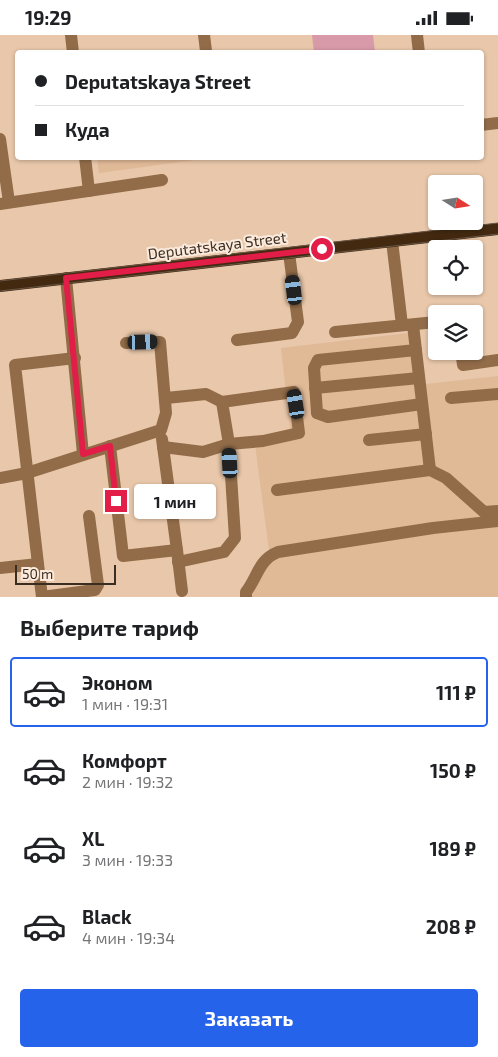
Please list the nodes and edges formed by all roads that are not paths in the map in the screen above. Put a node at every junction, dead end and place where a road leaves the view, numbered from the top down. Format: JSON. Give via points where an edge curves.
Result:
{"nodes":[{"id":1,"x":71,"y":35,"type":"edge"},
{"id":2,"x":204,"y":35,"type":"edge"},
{"id":3,"x":417,"y":35,"type":"edge"},
{"id":4,"x":73,"y":50,"type":"edge"},
{"id":5,"x":206,"y":50,"type":"edge"},
{"id":6,"x":419,"y":50,"type":"edge"},
{"id":7,"x":498,"y":123,"type":"edge"},
{"id":8,"x":484,"y":125,"type":"edge"},
{"id":9,"x":0,"y":139,"type":"edge"},
{"id":10,"x":85,"y":160,"type":"edge"},
{"id":11,"x":162,"y":180,"type":"dead end"},
{"id":12,"x":89,"y":191,"type":"junction"},
{"id":13,"x":4,"y":203,"type":"edge"},
{"id":14,"x":498,"y":229,"type":"edge"},
{"id":15,"x":392,"y":241,"type":"junction"},
{"id":16,"x":289,"y":253,"type":"junction"},
{"id":17,"x":66,"y":278,"type":"junction"},
{"id":18,"x":0,"y":286,"type":"edge"},
{"id":19,"x":428,"y":323,"type":"edge"},
{"id":20,"x":407,"y":325,"type":"junction"},
{"id":21,"x":336,"y":332,"type":"dead end"},
{"id":22,"x":237,"y":340,"type":"dead end"},
{"id":23,"x":126,"y":343,"type":"dead end"},
{"id":24,"x":416,"y":350,"type":"junction"},
{"id":25,"x":75,"y":358,"type":"junction"},
{"id":26,"x":462,"y":360,"type":"edge"},
{"id":27,"x":498,"y":360,"type":"edge"},
{"id":28,"x":419,"y":377,"type":"junction"},
{"id":29,"x":315,"y":388,"type":"junction"},
{"id":30,"x":498,"y":394,"type":"edge"},
{"id":31,"x":166,"y":398,"type":"junction"},
{"id":32,"x":451,"y":398,"type":"dead end"},
{"id":33,"x":222,"y":402,"type":"junction"},
{"id":34,"x":422,"y":405,"type":"junction"},
{"id":35,"x":161,"y":429,"type":"junction"},
{"id":36,"x":426,"y":434,"type":"junction"},
{"id":37,"x":369,"y":440,"type":"dead end"},
{"id":38,"x":229,"y":444,"type":"junction"},
{"id":39,"x":110,"y":446,"type":"junction"},
{"id":40,"x":163,"y":447,"type":"junction"},
{"id":41,"x":83,"y":454,"type":"junction"},
{"id":42,"x":430,"y":470,"type":"junction"},
{"id":43,"x":27,"y":473,"type":"junction"},
{"id":44,"x":0,"y":479,"type":"edge"},
{"id":45,"x":277,"y":490,"type":"dead end"},
{"id":46,"x":498,"y":511,"type":"edge"},
{"id":47,"x":89,"y":517,"type":"dead end"},
{"id":48,"x":498,"y":521,"type":"edge"},
{"id":49,"x":177,"y":556,"type":"junction"},
{"id":50,"x":38,"y":563,"type":"junction"},
{"id":51,"x":0,"y":568,"type":"edge"},
{"id":52,"x":182,"y":591,"type":"dead end"},
{"id":53,"x":42,"y":597,"type":"edge"},
{"id":54,"x":246,"y":597,"type":"edge"}],
"edges":[{"from":1,"to":4,"type":"lane"},
{"from":2,"to":5,"type":"lane"},
{"from":3,"to":6,"type":"lane"},
{"from":7,"to":8,"type":"lane"},
{"from":9,"to":13,"type":"lane"},
{"from":10,"to":12,"type":"lane"},
{"from":11,"to":12,"type":"lane"},
{"from":12,"to":13,"type":"lane"},
{"from":14,"to":15,"type":"main road","name":"Deputatskaya Street"},
{"from":15,"to":16,"type":"main road","name":"Deputatskaya Street"},
{"from":15,"to":20,"type":"lane"},
{"from":16,"to":17,"type":"main road","name":"Deputatskaya Street"},
{"from":16,"to":22,"type":"lane","via":[[298,322],[292,333]]},
{"from":17,"to":18,"type":"main road","name":"Deputatskaya Street"},
{"from":17,"to":25,"type":"lane"},
{"from":19,"to":20,"type":"lane"},
{"from":20,"to":21,"type":"lane"},
{"from":20,"to":24,"type":"lane"},
{"from":23,"to":31,"type":"lane","via":[[160,341]]},
{"from":24,"to":28,"type":"lane"},
{"from":24,"to":29,"type":"lane","via":[[318,359],[314,368]]},
{"from":25,"to":41,"type":"lane"},
{"from":25,"to":43,"type":"lane","via":[[15,365]]},
{"from":26,"to":27,"type":"lane","via":[[463,365]]},
{"from":28,"to":29,"type":"lane"},
{"from":28,"to":34,"type":"lane"},
{"from":29,"to":34,"type":"lane","via":[[317,413],[328,417]]},
{"from":30,"to":32,"type":"lane"},
{"from":31,"to":33,"type":"lane","via":[[206,395]]},
{"from":31,"to":35,"type":"lane"},
{"from":33,"to":38,"type":"lane"},
{"from":33,"to":38,"type":"lane","via":[[294,392],[299,433]]},
{"from":34,"to":36,"type":"lane"},
{"from":35,"to":39,"type":"lane"},
{"from":35,"to":40,"type":"lane"},
{"from":36,"to":37,"type":"lane"},
{"from":36,"to":42,"type":"lane"},
{"from":38,"to":40,"type":"lane","via":[[203,452]]},
{"from":38,"to":49,"type":"lane","via":[[235,539],[224,552]]},
{"from":39,"to":41,"type":"lane"},
{"from":39,"to":49,"type":"lane","via":[[123,556]]},
{"from":40,"to":49,"type":"lane"},
{"from":41,"to":43,"type":"lane"},
{"from":42,"to":45,"type":"lane"},
{"from":42,"to":46,"type":"lane","via":[[446,478],[484,512]]},
{"from":43,"to":44,"type":"lane"},
{"from":43,"to":50,"type":"lane"},
{"from":47,"to":53,"type":"lane","via":[[98,585],[95,590]]},
{"from":48,"to":54,"type":"lane","via":[[278,552],[268,556],[260,565]]},
{"from":49,"to":52,"type":"lane"},
{"from":50,"to":51,"type":"lane"},
{"from":50,"to":53,"type":"lane"}]}
